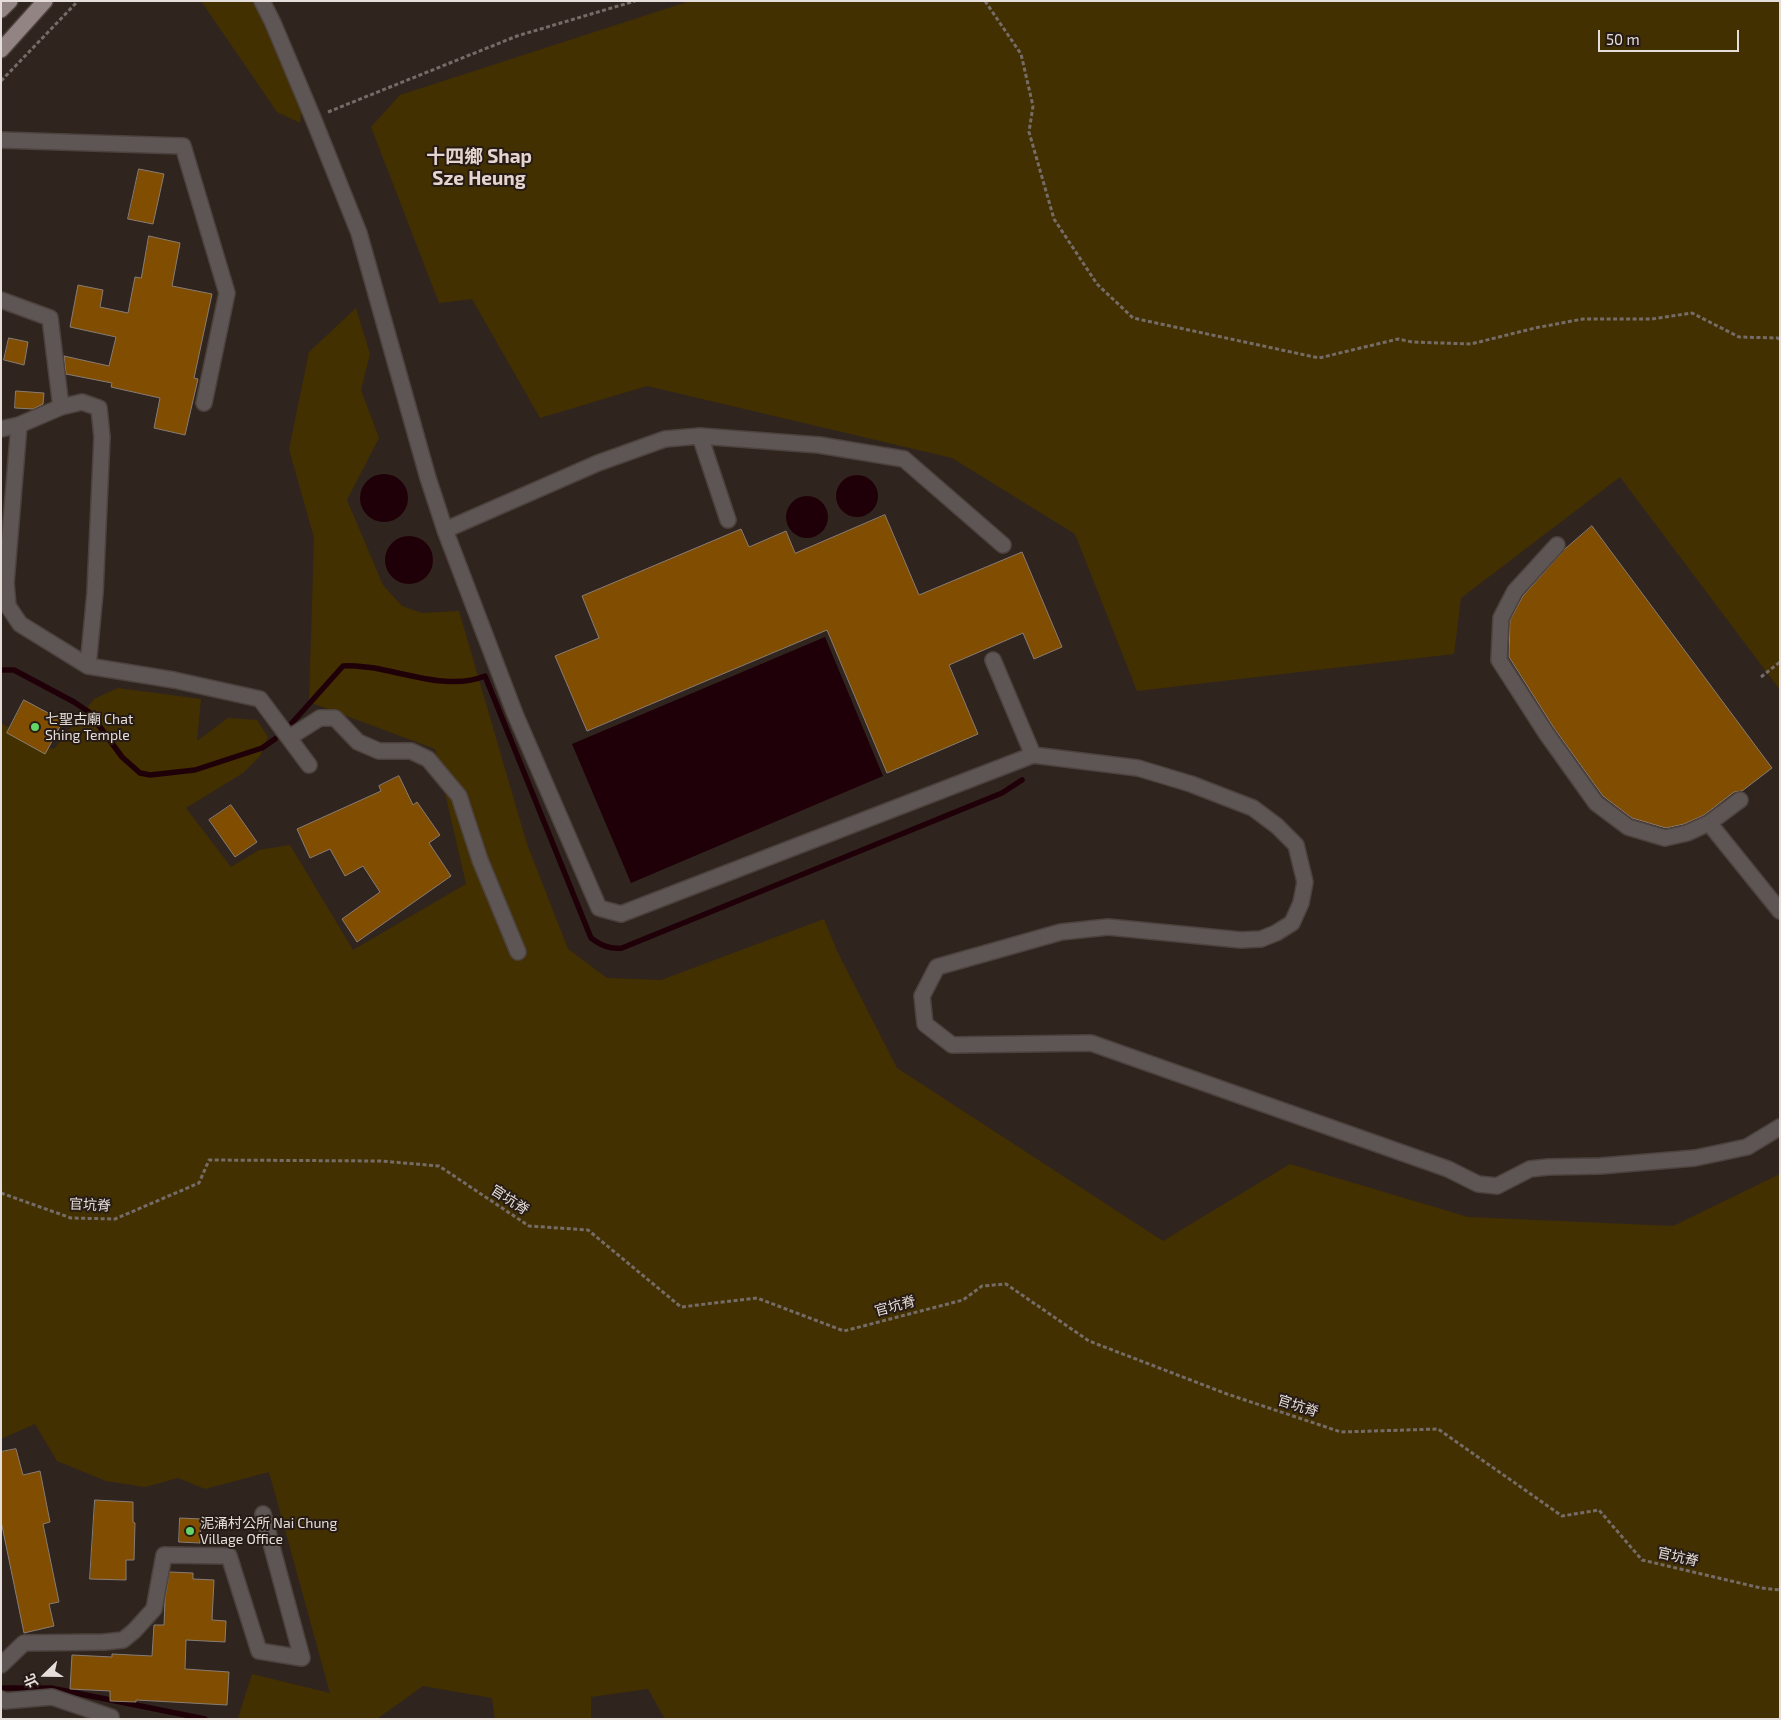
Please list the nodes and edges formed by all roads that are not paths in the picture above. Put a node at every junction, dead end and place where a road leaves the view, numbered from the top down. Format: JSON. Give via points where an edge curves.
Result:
{"nodes":[{"id":1,"x":10,"y":1,"type":"edge"},
{"id":2,"x":45,"y":1,"type":"edge"},
{"id":3,"x":262,"y":1,"type":"edge"},
{"id":4,"x":1,"y":10,"type":"edge"},
{"id":5,"x":1,"y":50,"type":"edge"},
{"id":6,"x":1,"y":140,"type":"edge"},
{"id":7,"x":1,"y":300,"type":"edge"},
{"id":8,"x":204,"y":403,"type":"dead end"},
{"id":9,"x":61,"y":407,"type":"junction"},
{"id":10,"x":19,"y":425,"type":"junction"},
{"id":11,"x":1,"y":429,"type":"edge"},
{"id":12,"x":700,"y":436,"type":"junction"},
{"id":13,"x":728,"y":520,"type":"dead end"},
{"id":14,"x":445,"y":530,"type":"junction"},
{"id":15,"x":1003,"y":544,"type":"dead end"},
{"id":16,"x":1557,"y":545,"type":"dead end"},
{"id":17,"x":5,"y":546,"type":"edge"},
{"id":18,"x":993,"y":660,"type":"dead end"},
{"id":19,"x":88,"y":666,"type":"junction"},
{"id":20,"x":290,"y":737,"type":"junction"},
{"id":21,"x":1033,"y":755,"type":"junction"},
{"id":22,"x":309,"y":764,"type":"dead end"},
{"id":23,"x":1740,"y":800,"type":"dead end"},
{"id":24,"x":1709,"y":824,"type":"junction"},
{"id":25,"x":1780,"y":912,"type":"edge"},
{"id":26,"x":518,"y":952,"type":"dead end"},
{"id":27,"x":1780,"y":1127,"type":"edge"},
{"id":28,"x":263,"y":1514,"type":"dead end"},
{"id":29,"x":1,"y":1665,"type":"edge"},
{"id":30,"x":1,"y":1699,"type":"edge"},
{"id":31,"x":111,"y":1719,"type":"edge"}],
"edges":[{"from":1,"to":4,"type":"main road"},
{"from":2,"to":5,"type":"main road"},
{"from":3,"to":14,"type":"street","via":[[359,233]]},
{"from":6,"to":8,"type":"street","via":[[183,146],[226,293]]},
{"from":7,"to":9,"type":"street","via":[[50,318]]},
{"from":9,"to":10,"type":"street"},
{"from":9,"to":19,"type":"street","via":[[82,402],[99,408],[102,436],[96,593]]},
{"from":10,"to":11,"type":"street"},
{"from":10,"to":17,"type":"street"},
{"from":12,"to":13,"type":"street"},
{"from":12,"to":14,"type":"street","via":[[665,439],[606,460]]},
{"from":12,"to":15,"type":"street","via":[[819,445],[904,459]]},
{"from":14,"to":21,"type":"street","via":[[515,714],[599,908],[621,914]]},
{"from":16,"to":24,"type":"street","via":[[1515,591],[1501,618],[1499,660],[1546,733],[1602,808],[1628,827],[1664,838]]},
{"from":17,"to":19,"type":"street","via":[[8,606],[20,624]]},
{"from":18,"to":21,"type":"street"},
{"from":19,"to":20,"type":"street","via":[[260,699]]},
{"from":20,"to":22,"type":"street"},
{"from":20,"to":26,"type":"street","via":[[320,718],[335,718],[358,742],[379,751],[411,751],[428,759],[459,796],[480,860]]},
{"from":21,"to":27,"type":"street","via":[[1138,768],[1253,808],[1278,826],[1296,845],[1305,882],[1301,903],[1292,923],[1261,939],[1108,928],[1061,932],[937,967],[922,996],[925,1024],[952,1045],[1091,1044],[1439,1166],[1478,1184],[1497,1186],[1530,1169],[1548,1166],[1600,1166],[1694,1158],[1747,1146]]},
{"from":23,"to":24,"type":"street"},
{"from":24,"to":25,"type":"street"},
{"from":28,"to":29,"type":"street","via":[[302,1658],[259,1651],[229,1556],[164,1555],[154,1608],[123,1640],[24,1643]]},
{"from":30,"to":31,"type":"street","via":[[52,1697]]}]}
